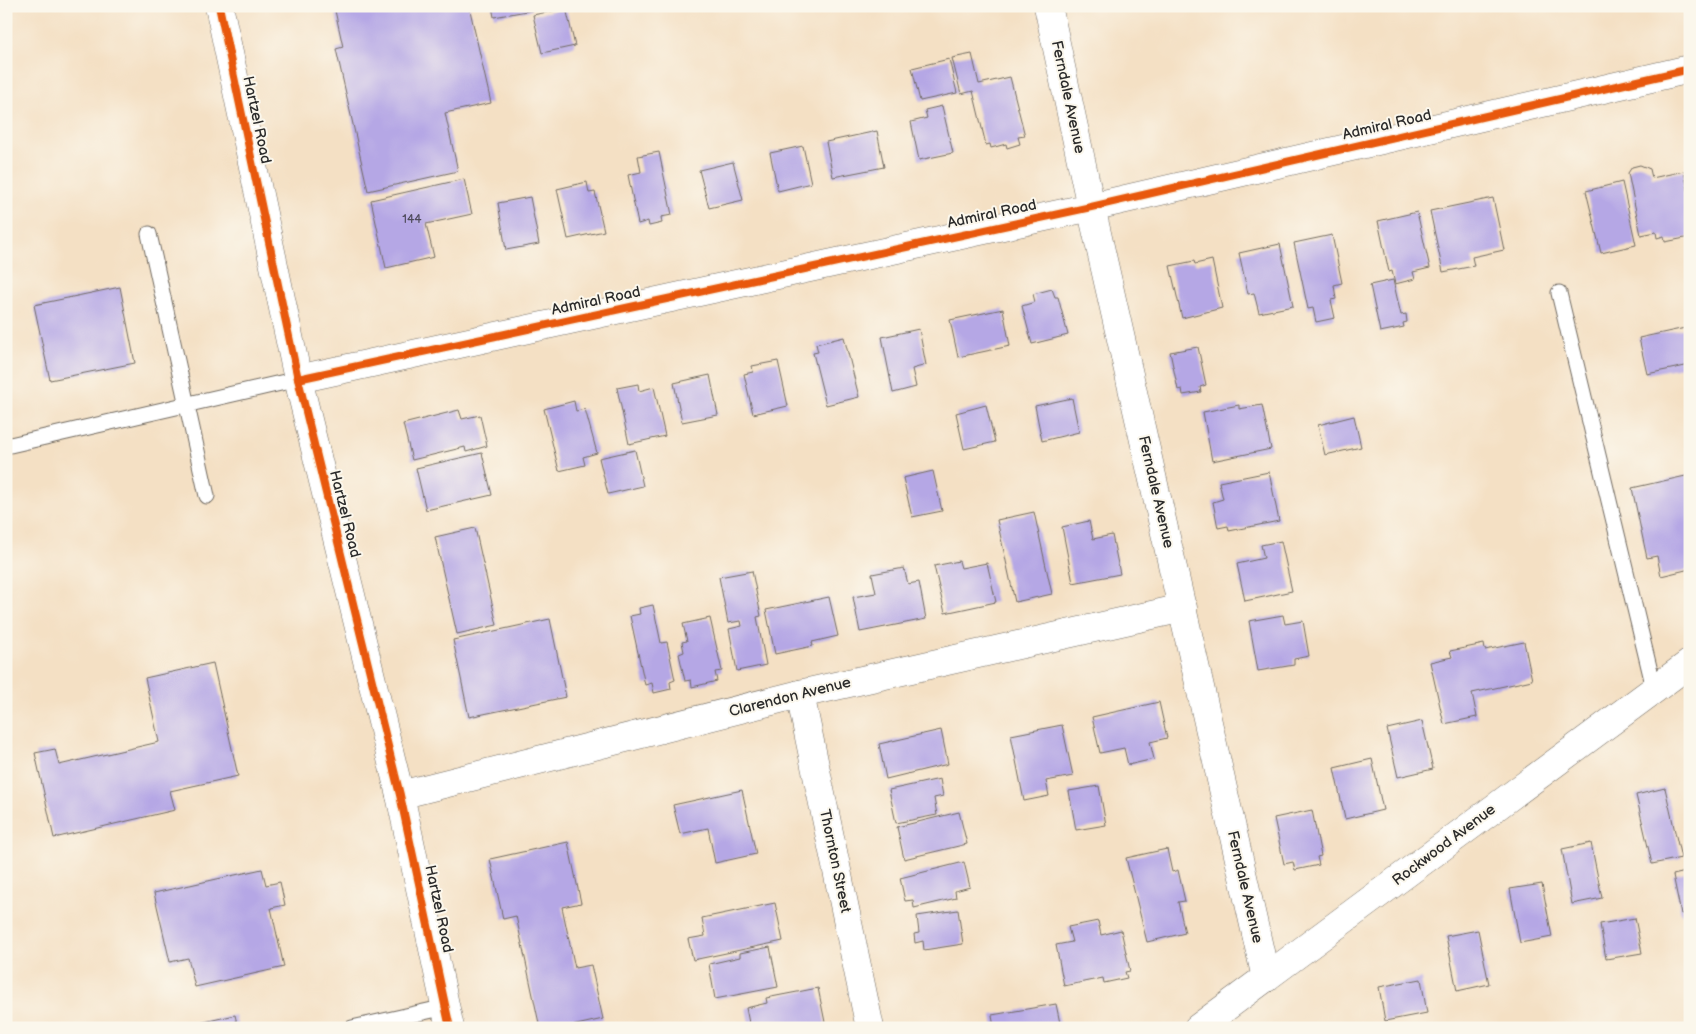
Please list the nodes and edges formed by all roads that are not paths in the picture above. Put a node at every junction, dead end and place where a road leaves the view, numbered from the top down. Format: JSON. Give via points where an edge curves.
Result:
{"nodes":[{"id":1,"x":219,"y":6,"type":"edge"},
{"id":2,"x":1048,"y":6,"type":"edge"},
{"id":3,"x":1690,"y":69,"type":"edge"},
{"id":4,"x":1091,"y":207,"type":"junction"},
{"id":5,"x":149,"y":234,"type":"dead end"},
{"id":6,"x":1559,"y":293,"type":"dead end"},
{"id":7,"x":298,"y":379,"type":"junction"},
{"id":8,"x":186,"y":405,"type":"junction"},
{"id":9,"x":6,"y":446,"type":"edge"},
{"id":10,"x":207,"y":496,"type":"dead end"},
{"id":11,"x":1182,"y":608,"type":"junction"},
{"id":12,"x":1690,"y":663,"type":"edge"},
{"id":13,"x":1654,"y":688,"type":"junction"},
{"id":14,"x":800,"y":694,"type":"junction"},
{"id":15,"x":400,"y":795,"type":"junction"},
{"id":16,"x":1266,"y":978,"type":"junction"},
{"id":17,"x":448,"y":1017,"type":"edge"},
{"id":18,"x":352,"y":1028,"type":"edge"},
{"id":19,"x":870,"y":1028,"type":"edge"},
{"id":20,"x":1198,"y":1028,"type":"edge"}],
"edges":[{"from":1,"to":7,"type":"street","name":"Hartzel Road"},
{"from":2,"to":4,"type":"street","name":"Ferndale Avenue"},
{"from":3,"to":4,"type":"street","name":"Admiral Road"},
{"from":4,"to":7,"type":"street","name":"Admiral Road"},
{"from":4,"to":11,"type":"street","name":"Ferndale Avenue"},
{"from":5,"to":8,"type":"lane"},
{"from":6,"to":13,"type":"lane"},
{"from":7,"to":8,"type":"lane"},
{"from":7,"to":15,"type":"street","name":"Hartzel Road"},
{"from":8,"to":9,"type":"lane"},
{"from":8,"to":10,"type":"lane"},
{"from":11,"to":14,"type":"street","name":"Clarendon Avenue"},
{"from":11,"to":16,"type":"street","name":"Ferndale Avenue"},
{"from":12,"to":13,"type":"street","name":"Rockwood Avenue"},
{"from":13,"to":16,"type":"street","name":"Rockwood Avenue"},
{"from":14,"to":15,"type":"street","name":"Clarendon Avenue"},
{"from":14,"to":19,"type":"street","name":"Thornton Street"},
{"from":15,"to":17,"type":"street","name":"Hartzel Road"},
{"from":16,"to":20,"type":"street","name":"Rockwood Avenue"},
{"from":17,"to":18,"type":"lane"}]}
